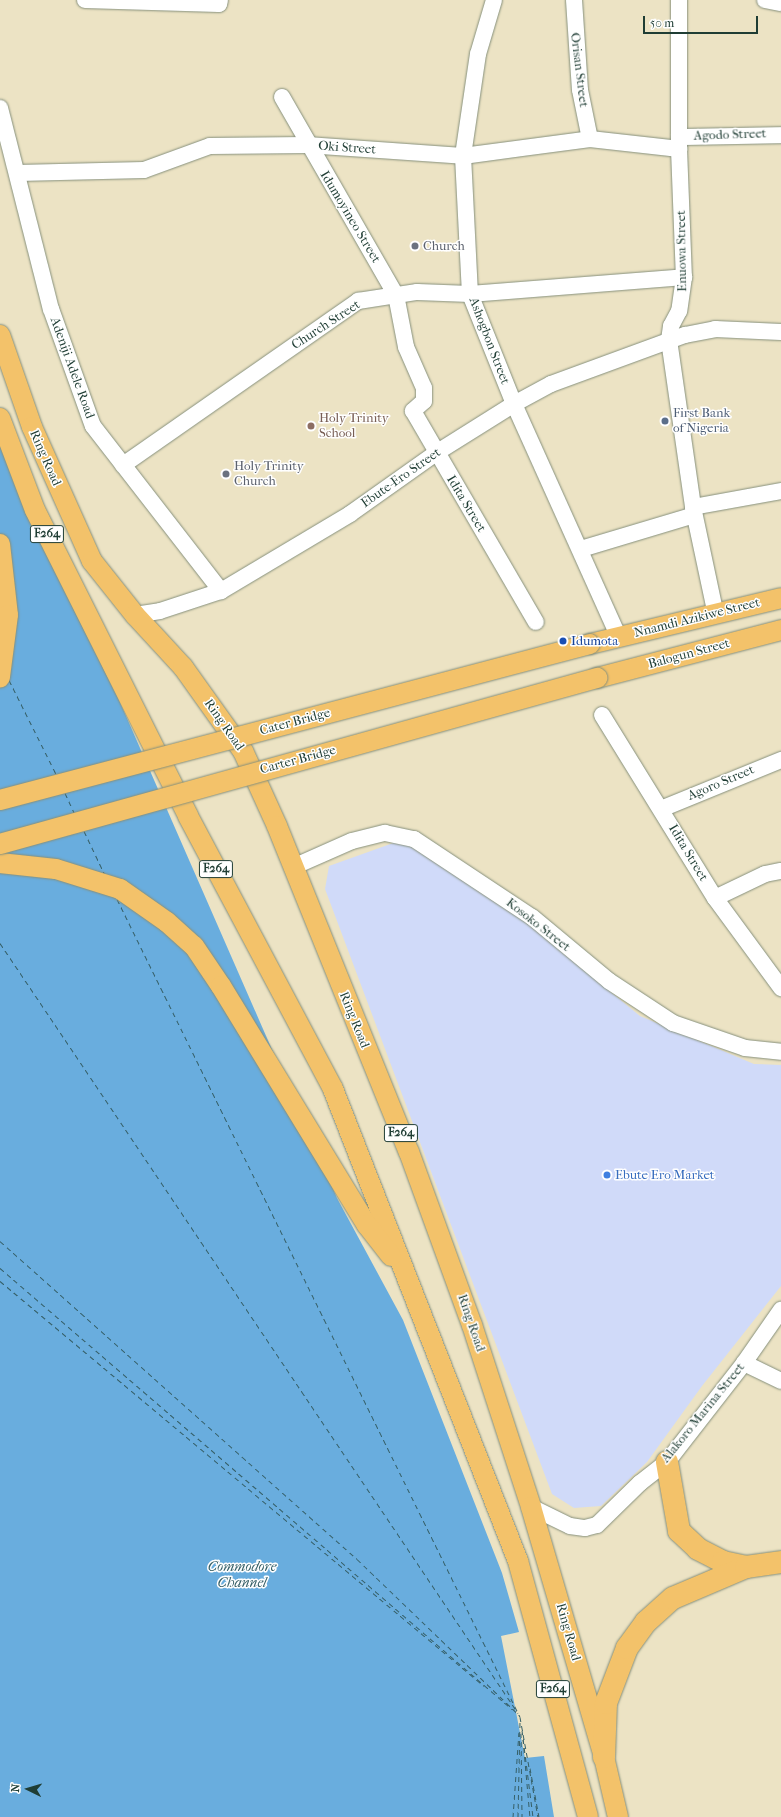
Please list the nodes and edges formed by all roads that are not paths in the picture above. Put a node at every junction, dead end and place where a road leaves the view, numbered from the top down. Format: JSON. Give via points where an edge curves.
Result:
{"nodes":[{"id":1,"x":85,"y":0,"type":"edge"},
{"id":2,"x":494,"y":0,"type":"edge"},
{"id":3,"x":574,"y":0,"type":"edge"},
{"id":4,"x":679,"y":0,"type":"edge"},
{"id":5,"x":764,"y":0,"type":"edge"},
{"id":6,"x":220,"y":2,"type":"edge"},
{"id":7,"x":781,"y":3,"type":"edge"},
{"id":8,"x":282,"y":98,"type":"dead end"},
{"id":9,"x":0,"y":108,"type":"edge"},
{"id":10,"x":781,"y":135,"type":"edge"},
{"id":11,"x":590,"y":139,"type":"junction"},
{"id":12,"x":679,"y":143,"type":"junction"},
{"id":13,"x":307,"y":145,"type":"junction"},
{"id":14,"x":463,"y":156,"type":"junction"},
{"id":15,"x":18,"y":173,"type":"junction"},
{"id":16,"x":684,"y":277,"type":"junction"},
{"id":17,"x":396,"y":294,"type":"junction"},
{"id":18,"x":470,"y":294,"type":"junction"},
{"id":19,"x":781,"y":332,"type":"edge"},
{"id":20,"x":0,"y":335,"type":"edge"},
{"id":21,"x":669,"y":340,"type":"junction"},
{"id":22,"x":514,"y":404,"type":"junction"},
{"id":23,"x":0,"y":418,"type":"edge"},
{"id":24,"x":436,"y":453,"type":"junction"},
{"id":25,"x":123,"y":465,"type":"junction"},
{"id":26,"x":781,"y":492,"type":"edge"},
{"id":27,"x":694,"y":511,"type":"junction"},
{"id":28,"x":0,"y":544,"type":"edge"},
{"id":29,"x":581,"y":549,"type":"junction"},
{"id":30,"x":221,"y":591,"type":"junction"},
{"id":31,"x":781,"y":598,"type":"edge"},
{"id":32,"x":135,"y":615,"type":"junction"},
{"id":33,"x":716,"y":615,"type":"junction"},
{"id":34,"x":536,"y":622,"type":"dead end"},
{"id":35,"x":781,"y":630,"type":"edge"},
{"id":36,"x":619,"y":638,"type":"junction"},
{"id":37,"x":590,"y":644,"type":"joint"},
{"id":38,"x":0,"y":677,"type":"edge"},
{"id":39,"x":597,"y":678,"type":"joint"},
{"id":40,"x":602,"y":714,"type":"dead end"},
{"id":41,"x":781,"y":760,"type":"edge"},
{"id":42,"x":0,"y":800,"type":"edge"},
{"id":43,"x":661,"y":809,"type":"junction"},
{"id":44,"x":0,"y":844,"type":"edge"},
{"id":45,"x":0,"y":863,"type":"edge"},
{"id":46,"x":293,"y":867,"type":"junction"},
{"id":47,"x":781,"y":871,"type":"edge"},
{"id":48,"x":715,"y":898,"type":"junction"},
{"id":49,"x":781,"y":988,"type":"edge"},
{"id":50,"x":781,"y":1052,"type":"edge"},
{"id":51,"x":404,"y":1272,"type":"junction"},
{"id":52,"x":781,"y":1310,"type":"edge"},
{"id":53,"x":744,"y":1363,"type":"junction"},
{"id":54,"x":781,"y":1381,"type":"edge"},
{"id":55,"x":667,"y":1462,"type":"junction"},
{"id":56,"x":531,"y":1507,"type":"junction"},
{"id":57,"x":781,"y":1562,"type":"edge"},
{"id":58,"x":746,"y":1567,"type":"junction"},
{"id":59,"x":604,"y":1757,"type":"junction"},
{"id":60,"x":588,"y":1817,"type":"edge"},
{"id":61,"x":618,"y":1817,"type":"edge"}],
"edges":[{"from":1,"to":6,"type":"street"},
{"from":2,"to":14,"type":"street","name":"Ashogbon Street","via":[[478,54]]},
{"from":3,"to":11,"type":"street","name":"Orisan Street","via":[[580,90]]},
{"from":4,"to":12,"type":"street","name":"Enuowa Street"},
{"from":5,"to":7,"type":"street"},
{"from":8,"to":13,"type":"street","name":"Idumoyineo Street"},
{"from":9,"to":15,"type":"street","name":"Adeniji Adele Road"},
{"from":10,"to":12,"type":"street","name":"Agodo Street"},
{"from":11,"to":12,"type":"street","name":"Oki Street"},
{"from":11,"to":14,"type":"street","name":"Oki Street"},
{"from":12,"to":16,"type":"street","name":"Enuowa Street"},
{"from":13,"to":14,"type":"street","name":"Oki Street"},
{"from":13,"to":15,"type":"street","name":"Oki Street","via":[[210,146],[144,170],[126,172]]},
{"from":13,"to":17,"type":"street","name":"Idumoyineo Street"},
{"from":14,"to":18,"type":"street","name":"Ashogbon Street"},
{"from":15,"to":25,"type":"street","name":"Adeniji Adele Road","via":[[51,310],[90,419]]},
{"from":16,"to":18,"type":"street","name":"Church Street"},
{"from":16,"to":21,"type":"street","name":"Enuowa Street","via":[[680,311],[671,326]]},
{"from":17,"to":18,"type":"street","name":"Church Street"},
{"from":17,"to":24,"type":"street","name":"Idita Street","via":[[406,347],[424,388],[424,401],[413,411]]},
{"from":17,"to":25,"type":"street","name":"Church Street","via":[[358,301]]},
{"from":18,"to":22,"type":"street","name":"Ashogbon Street"},
{"from":19,"to":21,"type":"street","name":"Ebute-Ero Street","via":[[715,329]]},
{"from":20,"to":32,"type":"main road","name":"Ring Road","number":"F264","via":[[32,427],[92,561]]},
{"from":21,"to":22,"type":"street","name":"Ebute-Ero Street","via":[[551,384]]},
{"from":21,"to":27,"type":"street","name":"Enuowa Street"},
{"from":22,"to":24,"type":"street","name":"Ebute-Ero Street"},
{"from":22,"to":29,"type":"street","name":"Ashogbon Street"},
{"from":23,"to":51,"type":"main road","name":"Ring Road","number":"F264","via":[[35,510],[188,816],[333,1089]]},
{"from":24,"to":30,"type":"street","name":"Ebute-Ero Street","via":[[350,514]]},
{"from":24,"to":34,"type":"street","name":"Idita Street"},
{"from":25,"to":30,"type":"street","name":"Adeniji Adele Road"},
{"from":26,"to":27,"type":"street"},
{"from":27,"to":29,"type":"street"},
{"from":27,"to":33,"type":"street","name":"Enuowa Street"},
{"from":28,"to":38,"type":"main road","via":[[8,616]]},
{"from":29,"to":36,"type":"street","name":"Ashogbon Street"},
{"from":30,"to":32,"type":"street","name":"Ebute-Ero Street","via":[[160,611]]},
{"from":31,"to":33,"type":"main road","name":"Nnamdi Azikiwe Street"},
{"from":32,"to":46,"type":"main road","name":"Ring Road","number":"F264","via":[[183,667],[243,751]]},
{"from":33,"to":36,"type":"main road","name":"Nnamdi Azikiwe Street"},
{"from":35,"to":39,"type":"main road","name":"Balogun Street"},
{"from":36,"to":37,"type":"main road","name":"Nnamdi Azikiwe Street"},
{"from":37,"to":42,"type":"main road","name":"Cater Bridge","bridge":true},
{"from":39,"to":44,"type":"main road","name":"Carter Bridge","bridge":true},
{"from":40,"to":43,"type":"street","name":"Idita Street"},
{"from":41,"to":43,"type":"street","name":"Agoro Street"},
{"from":43,"to":48,"type":"street","name":"Idita Street"},
{"from":45,"to":51,"type":"main road","via":[[56,869],[120,889],[167,922],[194,946],[367,1225]]},
{"from":46,"to":50,"type":"street","name":"Kosoko Street","via":[[352,841],[385,833],[414,839],[532,917],[609,981],[673,1023],[745,1048]]},
{"from":46,"to":56,"type":"main road","name":"Ring Road","number":"F264","via":[[409,1152],[472,1325]]},
{"from":47,"to":48,"type":"street","via":[[765,874]]},
{"from":48,"to":49,"type":"street","name":"Idita Street"},
{"from":51,"to":60,"type":"main road","name":"Ring Road","number":"F264","via":[[518,1562]]},
{"from":52,"to":53,"type":"street","name":"Alakoro Marina Street"},
{"from":53,"to":54,"type":"street"},
{"from":53,"to":55,"type":"street","name":"Alakoro Marina Street"},
{"from":55,"to":56,"type":"street","name":"Alakoro Marina Street","via":[[640,1483],[596,1525],[585,1528],[570,1526]]},
{"from":55,"to":58,"type":"highway","via":[[679,1532],[698,1548],[723,1562]]},
{"from":56,"to":59,"type":"main road","name":"Ring Road","number":"F264"},
{"from":57,"to":58,"type":"highway"},
{"from":58,"to":59,"type":"highway","via":[[673,1598],[646,1622],[627,1648],[608,1698]]},
{"from":59,"to":61,"type":"main road","number":"F264"}]}
